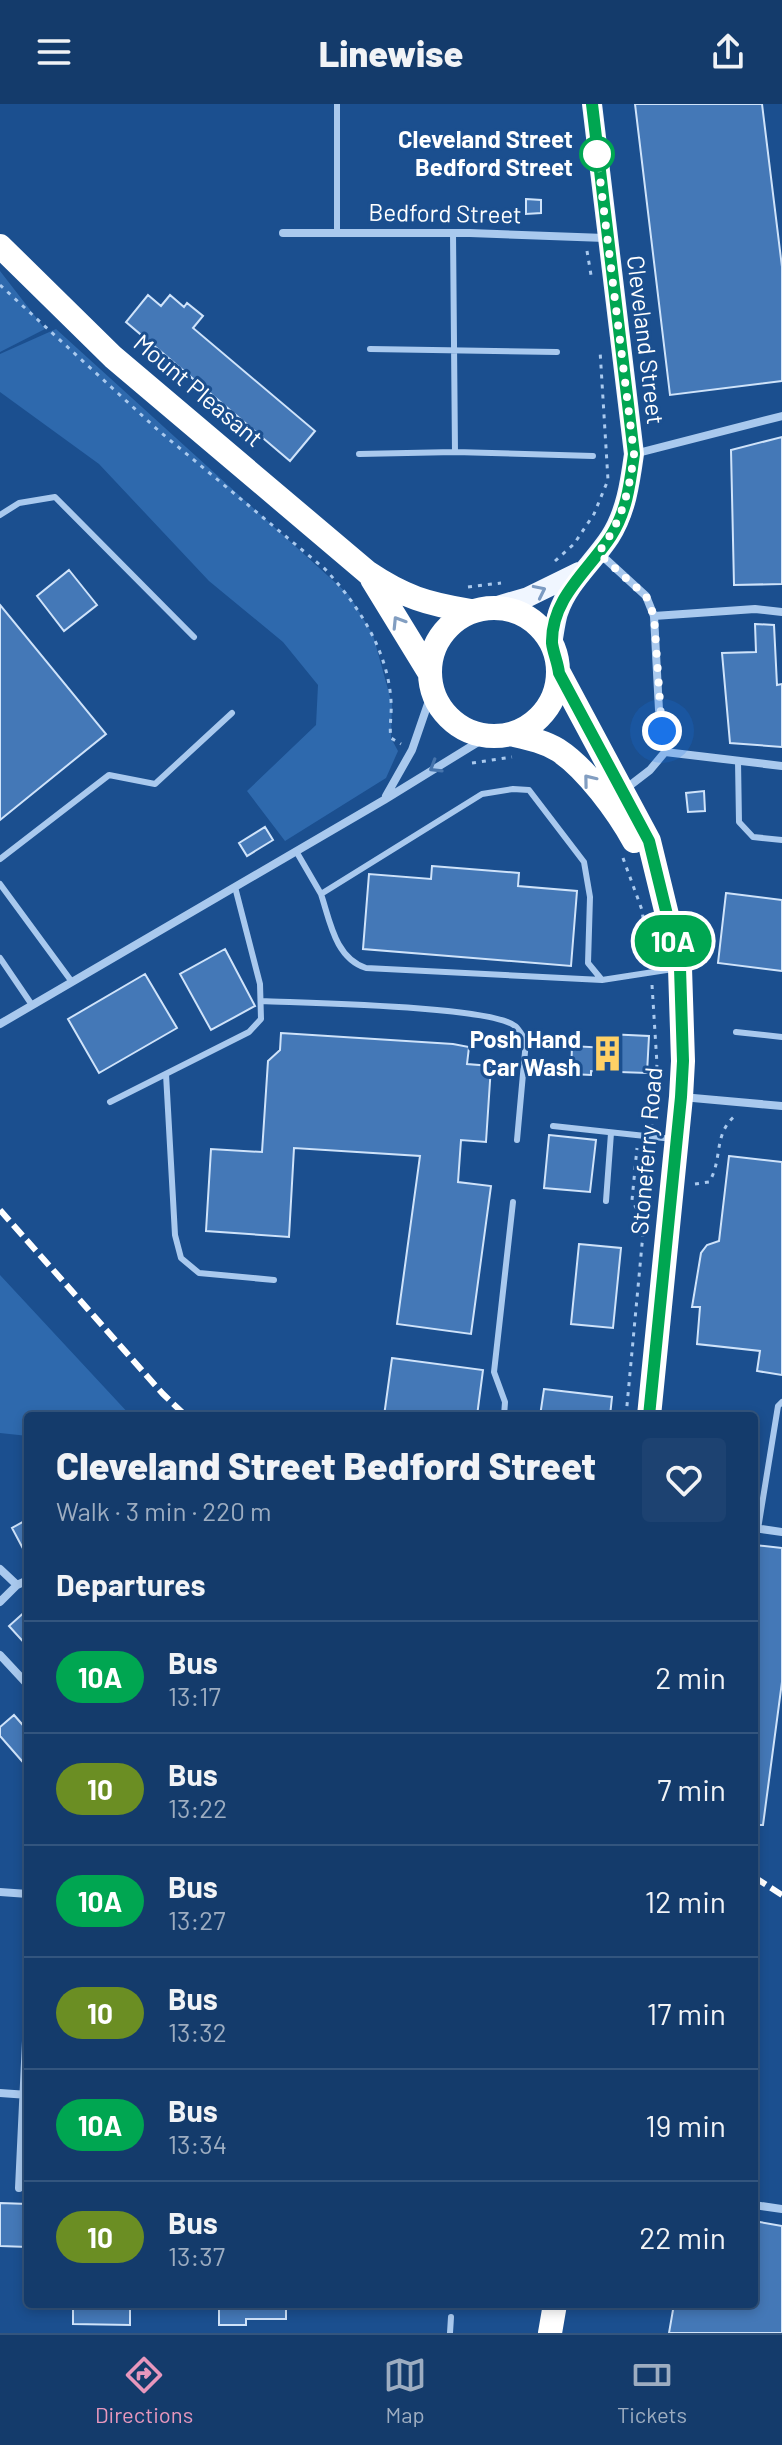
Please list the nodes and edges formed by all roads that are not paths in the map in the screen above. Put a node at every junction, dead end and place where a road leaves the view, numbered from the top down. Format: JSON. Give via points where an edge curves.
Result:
{"nodes":[{"id":1,"x":337,"y":104,"type":"edge"},
{"id":2,"x":592,"y":104,"type":"edge"},
{"id":3,"x":337,"y":232,"type":"junction"},
{"id":4,"x":283,"y":233,"type":"dead end"},
{"id":5,"x":453,"y":233,"type":"junction"},
{"id":6,"x":606,"y":239,"type":"junction"},
{"id":7,"x":0,"y":246,"type":"edge"},
{"id":8,"x":370,"y":349,"type":"dead end"},
{"id":9,"x":454,"y":349,"type":"junction"},
{"id":10,"x":557,"y":352,"type":"dead end"},
{"id":11,"x":782,"y":416,"type":"edge"},
{"id":12,"x":455,"y":452,"type":"junction"},
{"id":13,"x":359,"y":454,"type":"dead end"},
{"id":14,"x":634,"y":454,"type":"junction"},
{"id":15,"x":593,"y":456,"type":"dead end"},
{"id":16,"x":0,"y":515,"type":"edge"},
{"id":17,"x":598,"y":553,"type":"junction"},
{"id":18,"x":584,"y":569,"type":"junction"},
{"id":19,"x":367,"y":572,"type":"junction"},
{"id":20,"x":483,"y":609,"type":"junction"},
{"id":21,"x":782,"y":612,"type":"edge"},
{"id":22,"x":654,"y":616,"type":"junction"},
{"id":23,"x":194,"y":637,"type":"dead end"},
{"id":24,"x":552,"y":644,"type":"junction"},
{"id":25,"x":559,"y":673,"type":"junction"},
{"id":26,"x":431,"y":682,"type":"junction"},
{"id":27,"x":232,"y":713,"type":"dead end"},
{"id":28,"x":505,"y":742,"type":"junction"},
{"id":29,"x":665,"y":752,"type":"junction"},
{"id":30,"x":738,"y":761,"type":"junction"},
{"id":31,"x":782,"y":766,"type":"edge"},
{"id":32,"x":623,"y":790,"type":"junction"},
{"id":33,"x":384,"y":800,"type":"junction"},
{"id":34,"x":782,"y":840,"type":"edge"},
{"id":35,"x":296,"y":851,"type":"junction"},
{"id":36,"x":0,"y":859,"type":"edge"},
{"id":37,"x":0,"y":884,"type":"edge"},
{"id":38,"x":235,"y":887,"type":"junction"},
{"id":39,"x":662,"y":892,"type":"junction"},
{"id":40,"x":321,"y":894,"type":"junction"},
{"id":41,"x":0,"y":958,"type":"edge"},
{"id":42,"x":680,"y":968,"type":"junction"},
{"id":43,"x":602,"y":980,"type":"junction"},
{"id":44,"x":72,"y":982,"type":"junction"},
{"id":45,"x":262,"y":1001,"type":"junction"},
{"id":46,"x":32,"y":1005,"type":"junction"},
{"id":47,"x":0,"y":1024,"type":"edge"},
{"id":48,"x":736,"y":1032,"type":"dead end"},
{"id":49,"x":782,"y":1037,"type":"edge"},
{"id":50,"x":166,"y":1074,"type":"junction"},
{"id":51,"x":681,"y":1097,"type":"junction"},
{"id":52,"x":110,"y":1102,"type":"dead end"},
{"id":53,"x":782,"y":1106,"type":"edge"},
{"id":54,"x":553,"y":1126,"type":"dead end"},
{"id":55,"x":611,"y":1133,"type":"junction"},
{"id":56,"x":677,"y":1139,"type":"junction"},
{"id":57,"x":517,"y":1140,"type":"dead end"},
{"id":58,"x":606,"y":1201,"type":"dead end"},
{"id":59,"x":513,"y":1202,"type":"dead end"},
{"id":60,"x":274,"y":1280,"type":"dead end"},
{"id":61,"x":782,"y":1402,"type":"edge"},
{"id":62,"x":504,"y":1412,"type":"edge"},
{"id":63,"x":649,"y":1412,"type":"edge"},
{"id":64,"x":758,"y":1517,"type":"edge"},
{"id":65,"x":758,"y":1528,"type":"edge"},
{"id":66,"x":782,"y":1532,"type":"edge"},
{"id":67,"x":0,"y":1569,"type":"edge"},
{"id":68,"x":24,"y":1582,"type":"edge"},
{"id":69,"x":17,"y":1585,"type":"junction"},
{"id":70,"x":0,"y":1602,"type":"edge"},
{"id":71,"x":0,"y":1655,"type":"edge"},
{"id":72,"x":24,"y":1681,"type":"edge"},
{"id":73,"x":0,"y":1892,"type":"edge"},
{"id":74,"x":24,"y":1894,"type":"edge"},
{"id":75,"x":0,"y":2093,"type":"edge"},
{"id":76,"x":24,"y":2095,"type":"edge"},
{"id":77,"x":24,"y":2110,"type":"edge"},
{"id":78,"x":19,"y":2188,"type":"dead end"},
{"id":79,"x":758,"y":2206,"type":"edge"},
{"id":80,"x":782,"y":2209,"type":"edge"},
{"id":81,"x":554,"y":2308,"type":"edge"},
{"id":82,"x":451,"y":2317,"type":"dead end"},
{"id":83,"x":450,"y":2333,"type":"edge"},
{"id":84,"x":550,"y":2333,"type":"edge"}],
"edges":[{"from":1,"to":3,"type":"lane"},
{"from":2,"to":6,"type":"main road","name":"Cleveland Street"},
{"from":3,"to":4,"type":"street","name":"Bedford Street"},
{"from":3,"to":5,"type":"street","name":"Bedford Street"},
{"from":5,"to":6,"type":"street","name":"Bedford Street"},
{"from":5,"to":9,"type":"lane"},
{"from":6,"to":14,"type":"main road","name":"Cleveland Street"},
{"from":7,"to":19,"type":"highway","name":"Mount Pleasant","via":[[113,357]]},
{"from":8,"to":9,"type":"lane"},
{"from":9,"to":10,"type":"lane"},
{"from":9,"to":12,"type":"lane"},
{"from":11,"to":14,"type":"street"},
{"from":12,"to":13,"type":"lane"},
{"from":12,"to":15,"type":"lane"},
{"from":14,"to":17,"type":"main road","name":"Cleveland Street","via":[[627,499]]},
{"from":16,"to":23,"type":"lane","via":[[19,503],[55,497]]},
{"from":17,"to":18,"type":"main road","name":"Cleveland Street"},
{"from":17,"to":22,"type":"street","via":[[646,596]]},
{"from":20,"to":18,"type":"main road","name":"Cleveland Street","one_way":true,"via":[[528,597]]},
{"from":18,"to":24,"type":"main road","name":"Cleveland Street","via":[[558,614]]},
{"from":19,"to":20,"type":"highway","via":[[419,601]]},
{"from":26,"to":19,"type":"highway","one_way":true},
{"from":20,"to":24,"type":"highway","via":[[512,610],[528,617]]},
{"from":20,"to":26,"type":"highway","via":[[454,621],[440,635],[432,653]]},
{"from":21,"to":22,"type":"street"},
{"from":22,"to":29,"type":"street"},
{"from":24,"to":25,"type":"highway"},
{"from":25,"to":28,"type":"highway","via":[[545,711]]},
{"from":25,"to":32,"type":"highway","name":"Stoneferry Road"},
{"from":26,"to":28,"type":"highway","via":[[441,709],[453,722]]},
{"from":26,"to":33,"type":"street","via":[[412,750]]},
{"from":27,"to":36,"type":"lane","via":[[155,784],[109,775]]},
{"from":28,"to":33,"type":"street","one_way":true},
{"from":39,"to":28,"type":"highway","name":"Stoneferry Road","one_way":true,"via":[[627,829],[583,771],[537,740]]},
{"from":29,"to":30,"type":"street"},
{"from":29,"to":32,"type":"street"},
{"from":30,"to":31,"type":"street"},
{"from":30,"to":34,"type":"lane","via":[[739,822],[753,837]]},
{"from":32,"to":39,"type":"highway","name":"Stoneferry Road","via":[[649,841]]},
{"from":33,"to":35,"type":"street"},
{"from":35,"to":38,"type":"street"},
{"from":35,"to":40,"type":"lane"},
{"from":37,"to":44,"type":"lane"},
{"from":38,"to":44,"type":"street"},
{"from":38,"to":45,"type":"lane"},
{"from":39,"to":42,"type":"highway","name":"Stoneferry Road"},
{"from":40,"to":43,"type":"lane","via":[[339,947],[347,959],[366,968]]},
{"from":40,"to":43,"type":"lane","via":[[482,794],[529,790],[584,862],[590,897],[588,963]]},
{"from":41,"to":46,"type":"lane"},
{"from":42,"to":43,"type":"lane"},
{"from":42,"to":51,"type":"highway","name":"Stoneferry Road"},
{"from":44,"to":46,"type":"street"},
{"from":45,"to":50,"type":"lane","via":[[261,1019],[249,1032]]},
{"from":45,"to":57,"type":"lane","via":[[482,1015],[515,1025],[526,1041]]},
{"from":46,"to":47,"type":"street"},
{"from":48,"to":49,"type":"lane"},
{"from":50,"to":52,"type":"lane"},
{"from":50,"to":60,"type":"lane","via":[[175,1235],[181,1258],[199,1273]]},
{"from":51,"to":53,"type":"street"},
{"from":51,"to":56,"type":"highway","name":"Stoneferry Road"},
{"from":54,"to":55,"type":"lane"},
{"from":55,"to":56,"type":"lane"},
{"from":55,"to":58,"type":"lane"},
{"from":56,"to":63,"type":"highway","name":"Stoneferry Road"},
{"from":59,"to":62,"type":"lane","via":[[494,1372]]},
{"from":61,"to":64,"type":"lane"},
{"from":65,"to":66,"type":"street"},
{"from":67,"to":69,"type":"street"},
{"from":68,"to":69,"type":"street"},
{"from":69,"to":70,"type":"street"},
{"from":71,"to":72,"type":"street"},
{"from":73,"to":74,"type":"street"},
{"from":75,"to":76,"type":"street"},
{"from":77,"to":78,"type":"street"},
{"from":79,"to":80,"type":"street"},
{"from":81,"to":84,"type":"highway"},
{"from":82,"to":83,"type":"lane"}]}
